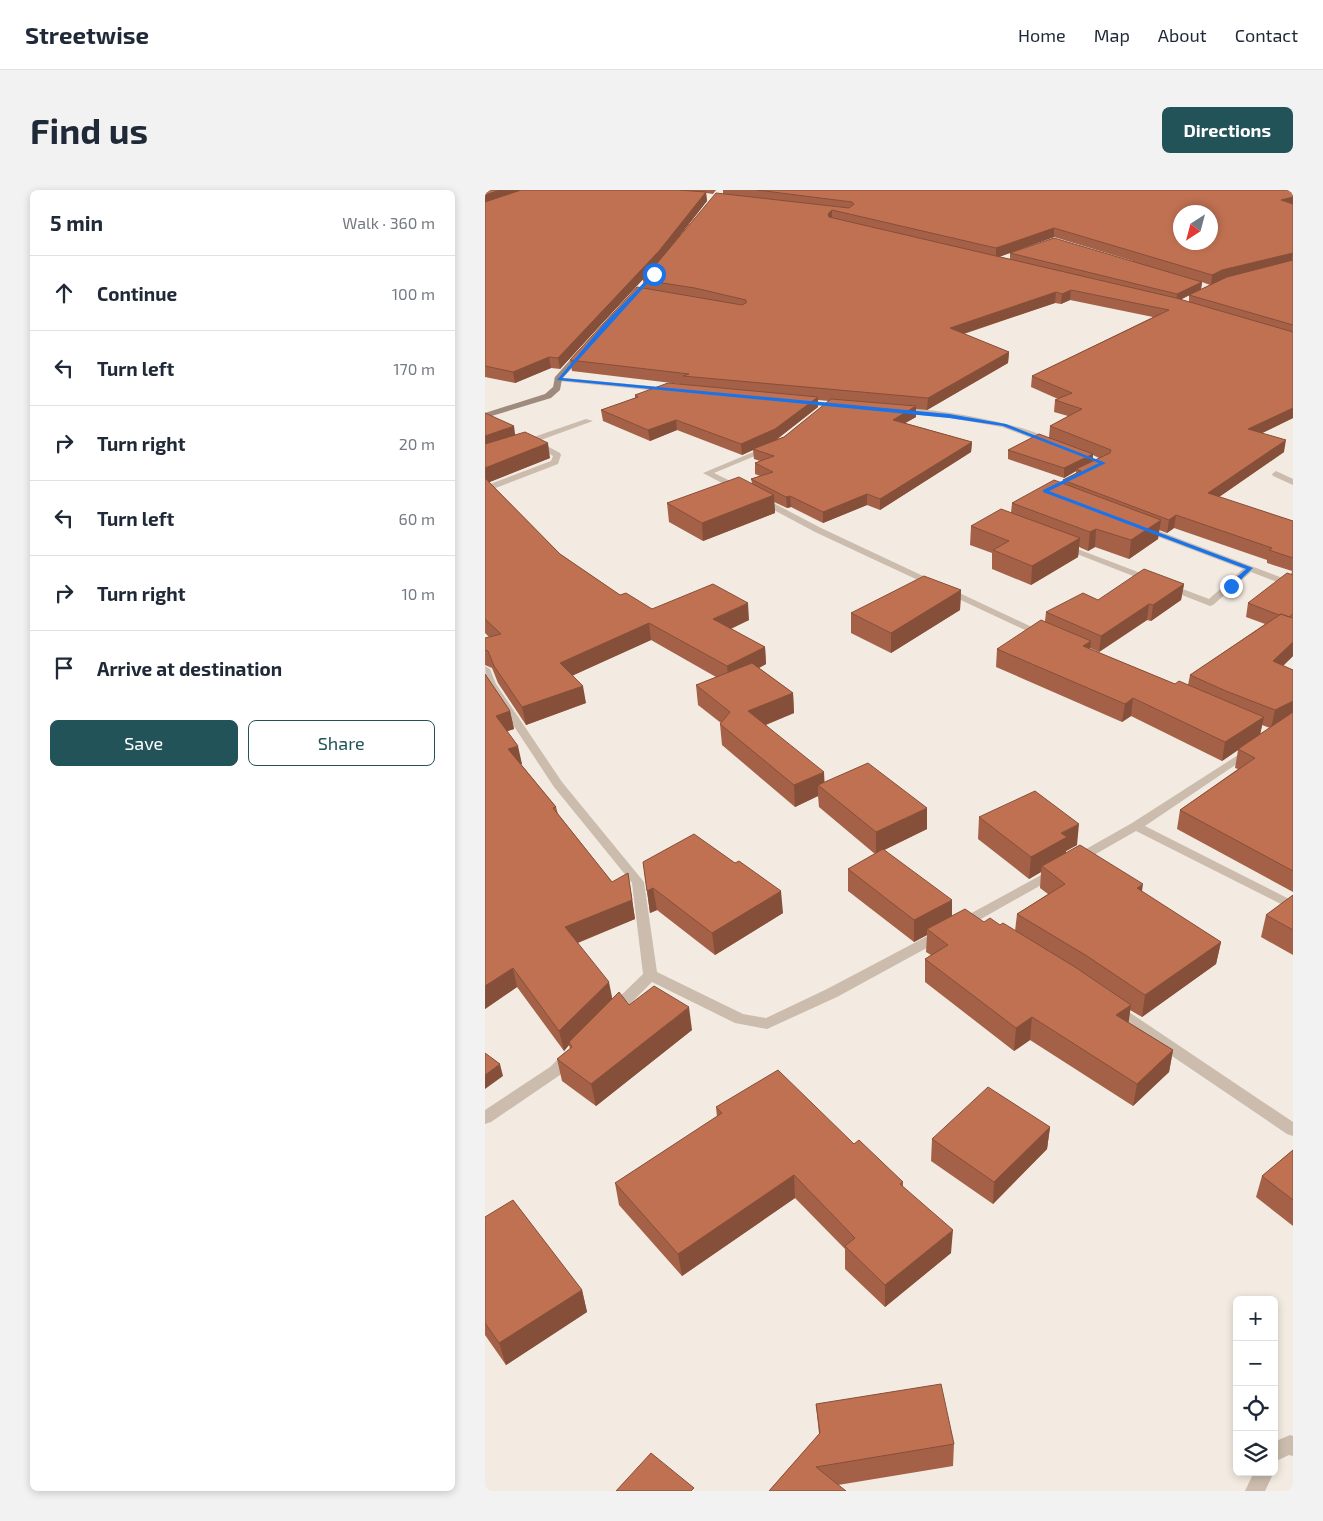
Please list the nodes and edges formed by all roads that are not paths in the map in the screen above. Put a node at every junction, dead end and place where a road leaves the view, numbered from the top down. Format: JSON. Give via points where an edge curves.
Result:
{"nodes":[{"id":1,"x":588,"y":345,"type":"edge"},
{"id":2,"x":558,"y":379,"type":"junction"},
{"id":3,"x":676,"y":391,"type":"edge"},
{"id":4,"x":797,"y":401,"type":"edge"},
{"id":5,"x":829,"y":404,"type":"junction"},
{"id":6,"x":855,"y":407,"type":"edge"},
{"id":7,"x":892,"y":411,"type":"edge"},
{"id":8,"x":485,"y":416,"type":"edge"},
{"id":9,"x":815,"y":416,"type":"edge"},
{"id":10,"x":589,"y":421,"type":"dead end"},
{"id":11,"x":531,"y":441,"type":"junction"},
{"id":12,"x":522,"y":444,"type":"edge"},
{"id":13,"x":780,"y":444,"type":"edge"},
{"id":14,"x":1056,"y":444,"type":"edge"},
{"id":15,"x":1276,"y":474,"type":"dead end"},
{"id":16,"x":1293,"y":482,"type":"edge"},
{"id":17,"x":485,"y":489,"type":"edge"},
{"id":18,"x":1129,"y":522,"type":"edge"},
{"id":19,"x":1058,"y":545,"type":"edge"},
{"id":20,"x":1250,"y":568,"type":"junction"},
{"id":21,"x":1293,"y":584,"type":"edge"},
{"id":22,"x":1054,"y":639,"type":"edge"},
{"id":23,"x":485,"y":670,"type":"edge"},
{"id":24,"x":1257,"y":746,"type":"edge"},
{"id":25,"x":1136,"y":826,"type":"junction"},
{"id":26,"x":1293,"y":906,"type":"edge"},
{"id":27,"x":972,"y":919,"type":"junction"},
{"id":28,"x":988,"y":929,"type":"edge"},
{"id":29,"x":650,"y":975,"type":"junction"},
{"id":30,"x":1102,"y":1000,"type":"edge"},
{"id":31,"x":603,"y":1023,"type":"edge"},
{"id":32,"x":582,"y":1044,"type":"edge"},
{"id":33,"x":485,"y":1118,"type":"edge"},
{"id":34,"x":1293,"y":1130,"type":"edge"},
{"id":35,"x":1293,"y":1447,"type":"edge"},
{"id":36,"x":1278,"y":1450,"type":"edge"},
{"id":37,"x":1262,"y":1476,"type":"edge"},
{"id":38,"x":1255,"y":1491,"type":"edge"}],
"edges":[{"from":1,"to":2,"type":"main road"},
{"from":2,"to":3,"type":"street"},
{"from":2,"to":8,"type":"main road","via":[[557,388],[548,396]]},
{"from":4,"to":5,"type":"street"},
{"from":5,"to":6,"type":"street"},
{"from":5,"to":9,"type":"street"},
{"from":7,"to":14,"type":"street","via":[[1004,425]]},
{"from":10,"to":11,"type":"street"},
{"from":11,"to":12,"type":"street"},
{"from":11,"to":17,"type":"street","via":[[557,454],[555,462]]},
{"from":13,"to":22,"type":"street","via":[[707,473],[818,530]]},
{"from":15,"to":16,"type":"street"},
{"from":18,"to":20,"type":"street"},
{"from":19,"to":20,"type":"street","via":[[1210,603]]},
{"from":20,"to":21,"type":"street"},
{"from":23,"to":29,"type":"street","via":[[558,784],[638,882]]},
{"from":24,"to":25,"type":"street"},
{"from":25,"to":26,"type":"street"},
{"from":25,"to":27,"type":"street"},
{"from":27,"to":28,"type":"street"},
{"from":27,"to":29,"type":"street","via":[[767,1024],[740,1019]]},
{"from":29,"to":31,"type":"street"},
{"from":30,"to":34,"type":"street"},
{"from":32,"to":33,"type":"street","via":[[555,1071]]},
{"from":35,"to":36,"type":"street","via":[[1290,1444]]},
{"from":37,"to":38,"type":"street"}]}
